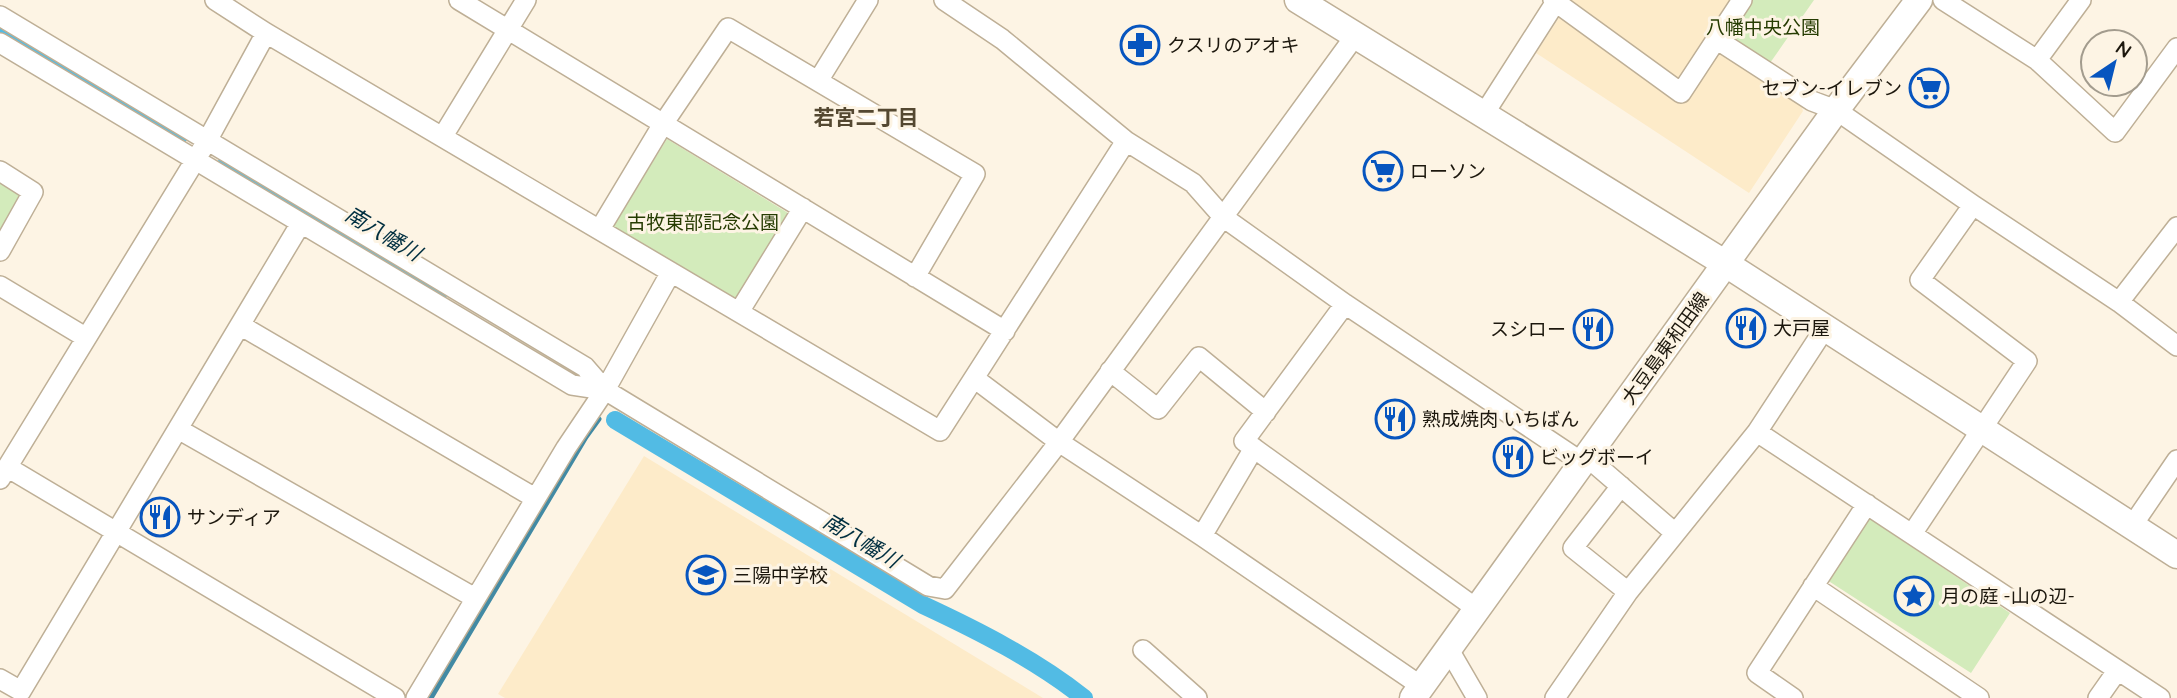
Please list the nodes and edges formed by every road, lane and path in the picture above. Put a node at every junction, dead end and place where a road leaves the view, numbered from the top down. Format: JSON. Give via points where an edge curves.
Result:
{"nodes":[{"id":1,"x":215,"y":0,"type":"edge"},
{"id":2,"x":458,"y":0,"type":"edge"},
{"id":3,"x":526,"y":0,"type":"edge"},
{"id":4,"x":868,"y":0,"type":"edge"},
{"id":5,"x":944,"y":0,"type":"edge"},
{"id":6,"x":1298,"y":0,"type":"edge"},
{"id":7,"x":1742,"y":0,"type":"edge"},
{"id":8,"x":1919,"y":0,"type":"edge"},
{"id":9,"x":1943,"y":0,"type":"edge"},
{"id":10,"x":2081,"y":0,"type":"edge"},
{"id":11,"x":1555,"y":1,"type":"edge"},
{"id":12,"x":0,"y":16,"type":"edge"},
{"id":13,"x":506,"y":30,"type":"junction"},
{"id":14,"x":266,"y":33,"type":"junction"},
{"id":15,"x":1355,"y":36,"type":"junction"},
{"id":16,"x":1716,"y":39,"type":"junction"},
{"id":17,"x":0,"y":43,"type":"edge"},
{"id":18,"x":2177,"y":48,"type":"edge"},
{"id":19,"x":2037,"y":60,"type":"junction"},
{"id":20,"x":818,"y":81,"type":"junction"},
{"id":21,"x":1836,"y":110,"type":"junction"},
{"id":22,"x":1484,"y":114,"type":"junction"},
{"id":23,"x":663,"y":124,"type":"junction"},
{"id":24,"x":443,"y":136,"type":"junction"},
{"id":25,"x":207,"y":141,"type":"junction"},
{"id":26,"x":1126,"y":141,"type":"junction"},
{"id":27,"x":196,"y":159,"type":"junction"},
{"id":28,"x":0,"y":171,"type":"edge"},
{"id":29,"x":1973,"y":205,"type":"junction"},
{"id":30,"x":803,"y":208,"type":"junction"},
{"id":31,"x":1223,"y":217,"type":"junction"},
{"id":32,"x":301,"y":223,"type":"junction"},
{"id":33,"x":2177,"y":227,"type":"edge"},
{"id":34,"x":600,"y":229,"type":"junction"},
{"id":35,"x":0,"y":251,"type":"edge"},
{"id":36,"x":1726,"y":264,"type":"junction"},
{"id":37,"x":671,"y":272,"type":"junction"},
{"id":38,"x":915,"y":276,"type":"junction"},
{"id":39,"x":0,"y":286,"type":"edge"},
{"id":40,"x":2119,"y":302,"type":"junction"},
{"id":41,"x":1345,"y":304,"type":"junction"},
{"id":42,"x":739,"y":312,"type":"junction"},
{"id":43,"x":240,"y":326,"type":"junction"},
{"id":44,"x":1825,"y":328,"type":"junction"},
{"id":45,"x":1005,"y":331,"type":"junction"},
{"id":46,"x":85,"y":337,"type":"junction"},
{"id":47,"x":2177,"y":346,"type":"edge"},
{"id":48,"x":1110,"y":371,"type":"junction"},
{"id":49,"x":974,"y":378,"type":"junction"},
{"id":50,"x":605,"y":390,"type":"junction"},
{"id":51,"x":1266,"y":412,"type":"junction"},
{"id":52,"x":178,"y":429,"type":"junction"},
{"id":53,"x":1981,"y":429,"type":"junction"},
{"id":54,"x":1757,"y":432,"type":"junction"},
{"id":55,"x":1059,"y":442,"type":"junction"},
{"id":56,"x":1254,"y":448,"type":"junction"},
{"id":57,"x":1585,"y":460,"type":"junction"},
{"id":58,"x":2177,"y":460,"type":"edge"},
{"id":59,"x":4,"y":473,"type":"edge"},
{"id":60,"x":1621,"y":486,"type":"junction"},
{"id":61,"x":536,"y":498,"type":"junction"},
{"id":62,"x":1867,"y":504,"type":"junction"},
{"id":63,"x":2132,"y":526,"type":"junction"},
{"id":64,"x":116,"y":532,"type":"junction"},
{"id":65,"x":1675,"y":533,"type":"junction"},
{"id":66,"x":1912,"y":534,"type":"junction"},
{"id":67,"x":1202,"y":536,"type":"junction"},
{"id":68,"x":2177,"y":555,"type":"edge"},
{"id":69,"x":1814,"y":586,"type":"junction"},
{"id":70,"x":1628,"y":592,"type":"junction"},
{"id":71,"x":475,"y":598,"type":"junction"},
{"id":72,"x":1477,"y":609,"type":"junction"},
{"id":73,"x":1448,"y":648,"type":"junction"},
{"id":74,"x":1143,"y":650,"type":"dead end"},
{"id":75,"x":2117,"y":671,"type":"junction"},
{"id":76,"x":0,"y":679,"type":"edge"},
{"id":77,"x":1417,"y":692,"type":"edge"},
{"id":78,"x":395,"y":698,"type":"edge"},
{"id":79,"x":416,"y":698,"type":"edge"},
{"id":80,"x":1197,"y":698,"type":"edge"},
{"id":81,"x":1477,"y":698,"type":"edge"},
{"id":82,"x":1555,"y":698,"type":"edge"},
{"id":83,"x":1793,"y":698,"type":"edge"},
{"id":84,"x":1979,"y":698,"type":"edge"},
{"id":85,"x":2098,"y":698,"type":"edge"},
{"id":86,"x":2160,"y":698,"type":"edge"}],
"edges":[{"from":1,"to":14,"type":"street"},
{"from":2,"to":13,"type":"street"},
{"from":3,"to":13,"type":"street"},
{"from":4,"to":20,"type":"street"},
{"from":5,"to":26,"type":"street","via":[[1002,39]]},
{"from":6,"to":15,"type":"street"},
{"from":7,"to":16,"type":"street"},
{"from":8,"to":21,"type":"street","name":"大豆島東和田線"},
{"from":9,"to":19,"type":"street"},
{"from":10,"to":19,"type":"street"},
{"from":11,"to":16,"type":"street","via":[[1681,93]]},
{"from":11,"to":22,"type":"street"},
{"from":12,"to":25,"type":"street"},
{"from":13,"to":23,"type":"street"},
{"from":13,"to":24,"type":"street"},
{"from":14,"to":24,"type":"street"},
{"from":14,"to":25,"type":"street"},
{"from":15,"to":22,"type":"street"},
{"from":15,"to":31,"type":"street"},
{"from":16,"to":21,"type":"street","via":[[1812,101]]},
{"from":17,"to":27,"type":"street"},
{"from":18,"to":19,"type":"street","via":[[2115,132]]},
{"from":20,"to":23,"type":"street","via":[[728,28]]},
{"from":20,"to":38,"type":"street","via":[[975,174]]},
{"from":21,"to":29,"type":"street"},
{"from":21,"to":36,"type":"street","name":"大豆島東和田線"},
{"from":22,"to":36,"type":"street"},
{"from":23,"to":30,"type":"street"},
{"from":23,"to":34,"type":"street"},
{"from":24,"to":34,"type":"street"},
{"from":25,"to":27,"type":"street"},
{"from":25,"to":50,"type":"street","via":[[585,367]]},
{"from":26,"to":31,"type":"street","via":[[1193,183]]},
{"from":26,"to":45,"type":"street"},
{"from":27,"to":32,"type":"street"},
{"from":27,"to":46,"type":"street"},
{"from":28,"to":35,"type":"street","via":[[33,191]]},
{"from":29,"to":40,"type":"street"},
{"from":29,"to":53,"type":"street","via":[[1920,280],[2027,361]]},
{"from":30,"to":38,"type":"street"},
{"from":30,"to":42,"type":"street"},
{"from":31,"to":41,"type":"street"},
{"from":31,"to":48,"type":"street"},
{"from":32,"to":43,"type":"street"},
{"from":32,"to":50,"type":"street","via":[[572,385]]},
{"from":33,"to":40,"type":"street"},
{"from":34,"to":37,"type":"street"},
{"from":36,"to":44,"type":"street"},
{"from":36,"to":57,"type":"street","name":"大豆島東和田線"},
{"from":37,"to":42,"type":"street"},
{"from":37,"to":50,"type":"street"},
{"from":38,"to":45,"type":"street"},
{"from":39,"to":46,"type":"street"},
{"from":40,"to":47,"type":"street"},
{"from":41,"to":51,"type":"street"},
{"from":41,"to":57,"type":"street"},
{"from":42,"to":49,"type":"street","via":[[940,430]]},
{"from":43,"to":52,"type":"street"},
{"from":43,"to":61,"type":"street"},
{"from":44,"to":53,"type":"street"},
{"from":44,"to":54,"type":"street"},
{"from":45,"to":49,"type":"street"},
{"from":46,"to":59,"type":"street"},
{"from":48,"to":51,"type":"street","via":[[1158,409],[1199,357]]},
{"from":48,"to":55,"type":"street"},
{"from":49,"to":55,"type":"street"},
{"from":50,"to":55,"type":"street","via":[[928,586],[945,589]]},
{"from":50,"to":61,"type":"street"},
{"from":51,"to":56,"type":"street","via":[[1244,441]]},
{"from":52,"to":64,"type":"street"},
{"from":52,"to":71,"type":"street"},
{"from":53,"to":63,"type":"street"},
{"from":53,"to":66,"type":"street"},
{"from":54,"to":62,"type":"street"},
{"from":54,"to":65,"type":"street"},
{"from":55,"to":67,"type":"street"},
{"from":56,"to":67,"type":"street"},
{"from":56,"to":72,"type":"street"},
{"from":57,"to":60,"type":"street"},
{"from":57,"to":72,"type":"street","name":"大豆島東和田線"},
{"from":58,"to":63,"type":"street"},
{"from":59,"to":64,"type":"street"},
{"from":60,"to":65,"type":"street"},
{"from":60,"to":70,"type":"street","via":[[1573,548]]},
{"from":61,"to":71,"type":"street"},
{"from":62,"to":66,"type":"street"},
{"from":62,"to":69,"type":"street"},
{"from":63,"to":68,"type":"street"},
{"from":64,"to":76,"type":"street","via":[[21,691]]},
{"from":64,"to":78,"type":"street"},
{"from":65,"to":70,"type":"street"},
{"from":66,"to":75,"type":"street"},
{"from":67,"to":77,"type":"street"},
{"from":69,"to":83,"type":"street","via":[[1757,673]]},
{"from":69,"to":84,"type":"street"},
{"from":70,"to":82,"type":"street"},
{"from":71,"to":79,"type":"street"},
{"from":72,"to":73,"type":"street","name":"大豆島東和田線"},
{"from":73,"to":77,"type":"street","name":"大豆島東和田線"},
{"from":73,"to":81,"type":"street"},
{"from":74,"to":80,"type":"street"},
{"from":75,"to":85,"type":"street"},
{"from":75,"to":86,"type":"street"}]}
